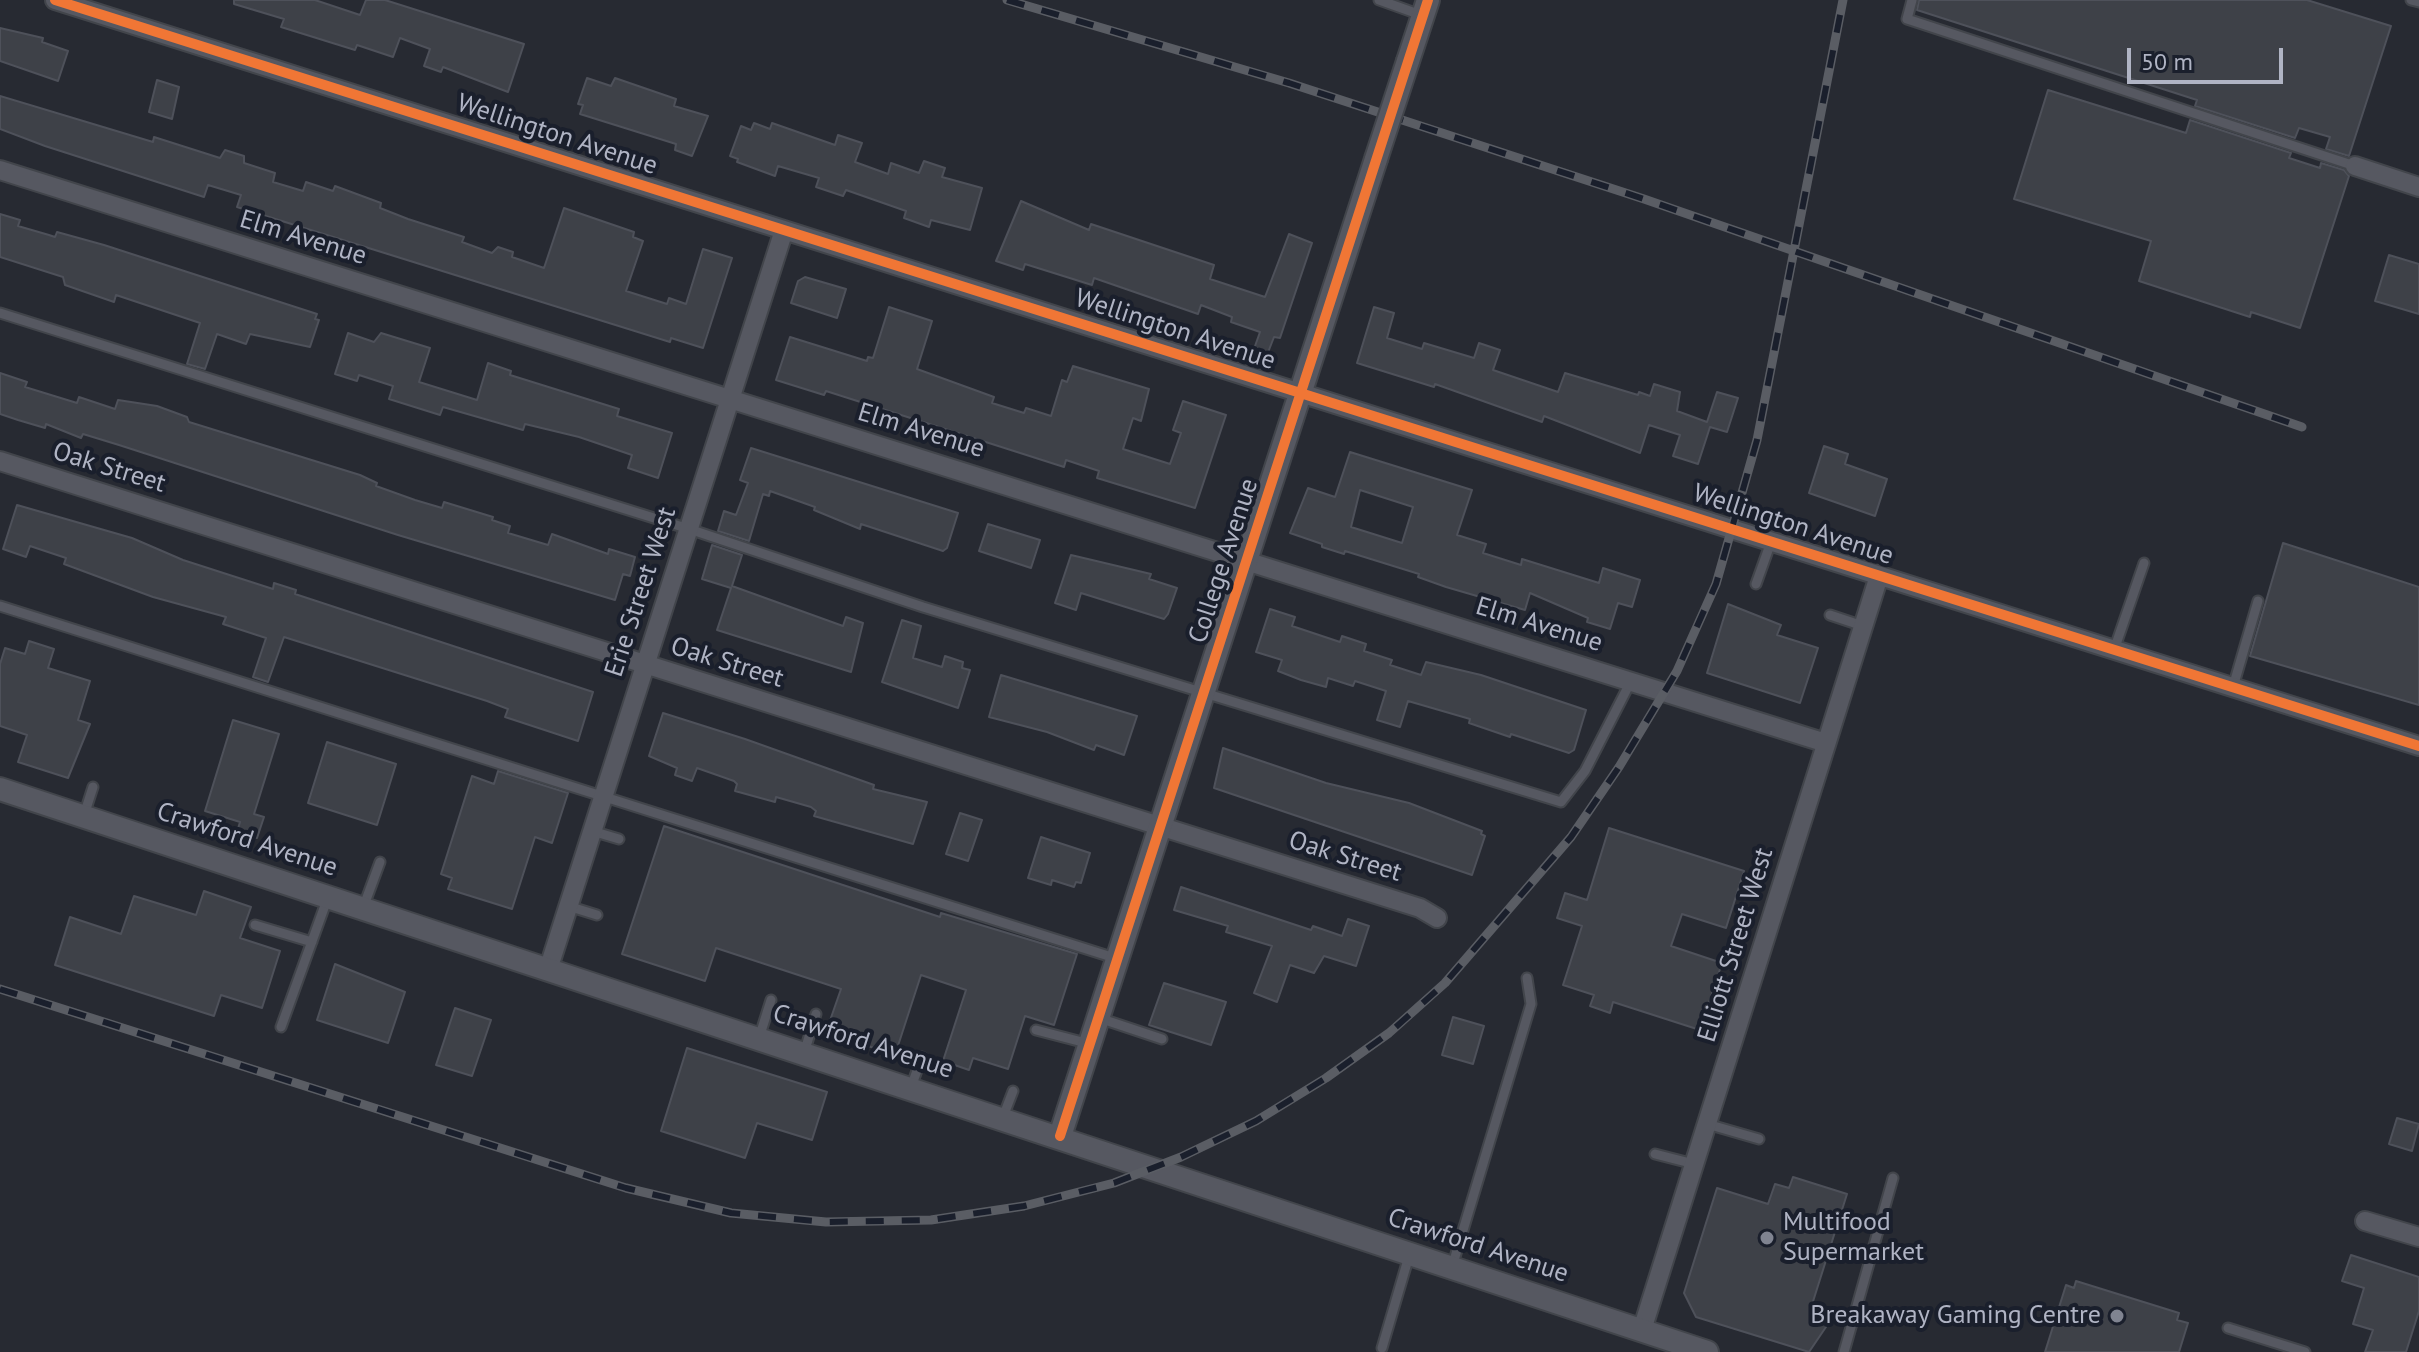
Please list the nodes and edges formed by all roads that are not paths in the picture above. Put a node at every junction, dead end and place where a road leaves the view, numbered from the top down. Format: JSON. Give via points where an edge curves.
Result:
{"nodes":[{"id":1,"x":55,"y":0,"type":"edge"},
{"id":2,"x":1379,"y":0,"type":"edge"},
{"id":3,"x":1912,"y":0,"type":"edge"},
{"id":4,"x":2411,"y":0,"type":"edge"},
{"id":5,"x":2419,"y":2,"type":"edge"},
{"id":6,"x":1425,"y":8,"type":"edge"},
{"id":7,"x":2355,"y":166,"type":"joint"},
{"id":8,"x":0,"y":170,"type":"edge"},
{"id":9,"x":2419,"y":187,"type":"edge"},
{"id":10,"x":784,"y":230,"type":"junction"},
{"id":11,"x":0,"y":313,"type":"edge"},
{"id":12,"x":1301,"y":393,"type":"junction"},
{"id":13,"x":730,"y":399,"type":"junction"},
{"id":14,"x":0,"y":461,"type":"edge"},
{"id":15,"x":689,"y":529,"type":"junction"},
{"id":16,"x":1771,"y":542,"type":"junction"},
{"id":17,"x":1247,"y":561,"type":"junction"},
{"id":18,"x":2144,"y":563,"type":"dead end"},
{"id":19,"x":1879,"y":576,"type":"junction"},
{"id":20,"x":1756,"y":584,"type":"dead end"},
{"id":21,"x":2258,"y":601,"type":"dead end"},
{"id":22,"x":0,"y":606,"type":"edge"},
{"id":23,"x":1830,"y":615,"type":"dead end"},
{"id":24,"x":1863,"y":626,"type":"junction"},
{"id":25,"x":2114,"y":650,"type":"junction"},
{"id":26,"x":645,"y":664,"type":"junction"},
{"id":27,"x":1631,"y":681,"type":"junction"},
{"id":28,"x":2233,"y":687,"type":"junction"},
{"id":29,"x":1204,"y":693,"type":"junction"},
{"id":30,"x":1826,"y":743,"type":"junction"},
{"id":31,"x":2419,"y":746,"type":"edge"},
{"id":32,"x":93,"y":787,"type":"dead end"},
{"id":33,"x":0,"y":789,"type":"edge"},
{"id":34,"x":603,"y":798,"type":"junction"},
{"id":35,"x":84,"y":815,"type":"junction"},
{"id":36,"x":1161,"y":826,"type":"junction"},
{"id":37,"x":592,"y":831,"type":"junction"},
{"id":38,"x":619,"y":839,"type":"dead end"},
{"id":39,"x":380,"y":862,"type":"dead end"},
{"id":40,"x":328,"y":897,"type":"junction"},
{"id":41,"x":568,"y":906,"type":"junction"},
{"id":42,"x":363,"y":908,"type":"junction"},
{"id":43,"x":597,"y":915,"type":"dead end"},
{"id":44,"x":1437,"y":918,"type":"dead end"},
{"id":45,"x":255,"y":925,"type":"dead end"},
{"id":46,"x":312,"y":942,"type":"junction"},
{"id":47,"x":1119,"y":960,"type":"junction"},
{"id":48,"x":548,"y":970,"type":"junction"},
{"id":49,"x":1527,"y":978,"type":"dead end"},
{"id":50,"x":771,"y":1000,"type":"dead end"},
{"id":51,"x":816,"y":1014,"type":"dead end"},
{"id":52,"x":1099,"y":1018,"type":"junction"},
{"id":53,"x":281,"y":1027,"type":"dead end"},
{"id":54,"x":1036,"y":1030,"type":"dead end"},
{"id":55,"x":759,"y":1038,"type":"junction"},
{"id":56,"x":1162,"y":1039,"type":"dead end"},
{"id":57,"x":1090,"y":1044,"type":"junction"},
{"id":58,"x":804,"y":1053,"type":"junction"},
{"id":59,"x":922,"y":1057,"type":"dead end"},
{"id":60,"x":911,"y":1087,"type":"junction"},
{"id":61,"x":1013,"y":1091,"type":"dead end"},
{"id":62,"x":1003,"y":1117,"type":"junction"},
{"id":63,"x":1707,"y":1124,"type":"junction"},
{"id":64,"x":1060,"y":1136,"type":"junction"},
{"id":65,"x":1759,"y":1139,"type":"dead end"},
{"id":66,"x":1655,"y":1154,"type":"dead end"},
{"id":67,"x":1694,"y":1164,"type":"junction"},
{"id":68,"x":1893,"y":1178,"type":"dead end"},
{"id":69,"x":2365,"y":1221,"type":"dead end"},
{"id":70,"x":2419,"y":1237,"type":"edge"},
{"id":71,"x":1410,"y":1253,"type":"junction"},
{"id":72,"x":1452,"y":1267,"type":"junction"},
{"id":73,"x":2228,"y":1328,"type":"dead end"},
{"id":74,"x":1642,"y":1330,"type":"junction"},
{"id":75,"x":1382,"y":1348,"type":"dead end"},
{"id":76,"x":1707,"y":1352,"type":"edge"},
{"id":77,"x":1844,"y":1352,"type":"edge"},
{"id":78,"x":2305,"y":1352,"type":"edge"}],
"edges":[{"from":1,"to":10,"type":"street","name":"Wellington Avenue"},
{"from":2,"to":6,"type":"lane"},
{"from":3,"to":7,"type":"lane","via":[[1907,19]]},
{"from":4,"to":5,"type":"lane"},
{"from":6,"to":12,"type":"street","name":"College Avenue","bridge":true},
{"from":7,"to":9,"type":"street"},
{"from":8,"to":13,"type":"street","name":"Elm Avenue"},
{"from":10,"to":12,"type":"street","name":"Wellington Avenue"},
{"from":10,"to":13,"type":"street","name":"Erie Street West"},
{"from":11,"to":15,"type":"lane"},
{"from":12,"to":16,"type":"street","name":"Wellington Avenue"},
{"from":12,"to":17,"type":"street","name":"College Avenue"},
{"from":13,"to":15,"type":"street","name":"Erie Street West"},
{"from":13,"to":17,"type":"street","name":"Elm Avenue"},
{"from":14,"to":26,"type":"street","name":"Oak Street"},
{"from":15,"to":26,"type":"street","name":"Erie Street West"},
{"from":15,"to":29,"type":"lane"},
{"from":16,"to":19,"type":"street","name":"Wellington Avenue"},
{"from":16,"to":20,"type":"lane"},
{"from":17,"to":27,"type":"street","name":"Elm Avenue"},
{"from":17,"to":29,"type":"street","name":"College Avenue"},
{"from":18,"to":25,"type":"lane"},
{"from":19,"to":24,"type":"street","name":"Elliott Street West"},
{"from":19,"to":25,"type":"street","name":"Wellington Avenue"},
{"from":21,"to":28,"type":"lane"},
{"from":22,"to":34,"type":"lane"},
{"from":23,"to":24,"type":"lane"},
{"from":24,"to":30,"type":"street","name":"Elliott Street West"},
{"from":25,"to":28,"type":"street","name":"Wellington Avenue"},
{"from":26,"to":34,"type":"street","name":"Erie Street West"},
{"from":26,"to":36,"type":"street","name":"Oak Street"},
{"from":27,"to":29,"type":"lane","via":[[1585,771],[1561,802]]},
{"from":27,"to":30,"type":"street","name":"Elm Avenue"},
{"from":28,"to":31,"type":"street","name":"Wellington Avenue"},
{"from":29,"to":36,"type":"street","name":"College Avenue"},
{"from":30,"to":63,"type":"street","name":"Elliott Street West"},
{"from":32,"to":35,"type":"lane"},
{"from":33,"to":35,"type":"street","name":"Crawford Avenue"},
{"from":34,"to":37,"type":"street","name":"Erie Street West"},
{"from":34,"to":47,"type":"lane"},
{"from":35,"to":40,"type":"street","name":"Crawford Avenue"},
{"from":36,"to":44,"type":"street","name":"Oak Street","via":[[1420,908]]},
{"from":36,"to":47,"type":"street","name":"College Avenue"},
{"from":37,"to":38,"type":"lane"},
{"from":37,"to":41,"type":"street","name":"Erie Street West"},
{"from":39,"to":42,"type":"lane"},
{"from":40,"to":42,"type":"street","name":"Crawford Avenue"},
{"from":40,"to":46,"type":"lane"},
{"from":41,"to":43,"type":"lane"},
{"from":41,"to":48,"type":"street","name":"Erie Street West"},
{"from":42,"to":48,"type":"street","name":"Crawford Avenue"},
{"from":45,"to":46,"type":"lane"},
{"from":46,"to":53,"type":"lane"},
{"from":47,"to":52,"type":"street","name":"College Avenue"},
{"from":48,"to":55,"type":"street","name":"Crawford Avenue"},
{"from":49,"to":72,"type":"lane","via":[[1531,1004]]},
{"from":50,"to":55,"type":"lane"},
{"from":51,"to":58,"type":"lane"},
{"from":52,"to":56,"type":"lane"},
{"from":52,"to":57,"type":"street","name":"College Avenue"},
{"from":54,"to":57,"type":"lane"},
{"from":55,"to":58,"type":"street","name":"Crawford Avenue"},
{"from":57,"to":64,"type":"street","name":"College Avenue"},
{"from":58,"to":60,"type":"street","name":"Crawford Avenue"},
{"from":59,"to":60,"type":"lane"},
{"from":60,"to":62,"type":"street","name":"Crawford Avenue"},
{"from":61,"to":62,"type":"lane"},
{"from":62,"to":64,"type":"street","name":"Crawford Avenue"},
{"from":63,"to":65,"type":"lane"},
{"from":63,"to":67,"type":"street","name":"Elliott Street West"},
{"from":64,"to":71,"type":"street","name":"Crawford Avenue"},
{"from":66,"to":67,"type":"lane"},
{"from":67,"to":74,"type":"street","name":"Elliott Street West"},
{"from":68,"to":77,"type":"lane"},
{"from":69,"to":70,"type":"street"},
{"from":71,"to":72,"type":"street","name":"Crawford Avenue"},
{"from":71,"to":75,"type":"lane"},
{"from":72,"to":74,"type":"street","name":"Crawford Avenue"},
{"from":73,"to":78,"type":"lane"},
{"from":74,"to":76,"type":"street","name":"Crawford Avenue"}]}
